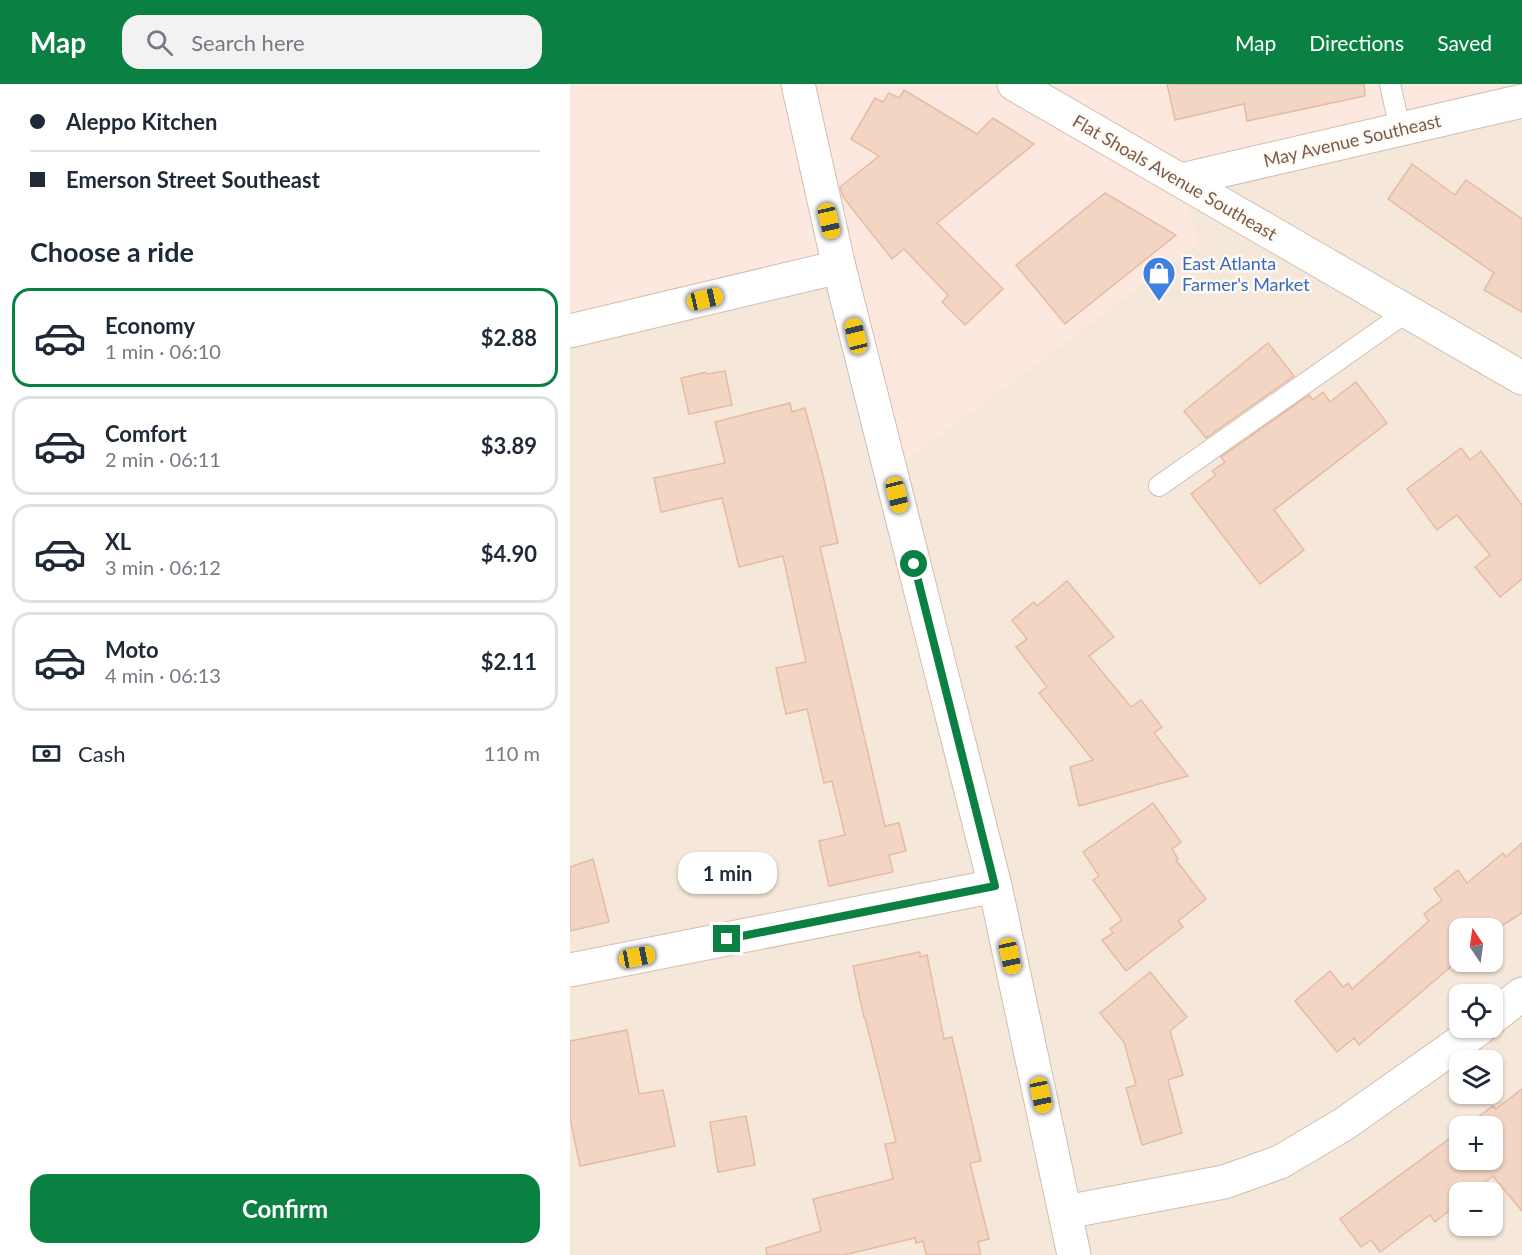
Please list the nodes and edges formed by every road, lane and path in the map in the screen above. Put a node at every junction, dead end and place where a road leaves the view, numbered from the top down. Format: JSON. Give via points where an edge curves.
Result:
{"nodes":[{"id":1,"x":798,"y":84,"type":"edge"},
{"id":2,"x":1014,"y":84,"type":"edge"},
{"id":3,"x":1390,"y":84,"type":"edge"},
{"id":4,"x":1522,"y":101,"type":"edge"},
{"id":5,"x":1400,"y":129,"type":"junction"},
{"id":6,"x":1181,"y":180,"type":"junction"},
{"id":7,"x":839,"y":267,"type":"junction"},
{"id":8,"x":1408,"y":312,"type":"junction"},
{"id":9,"x":570,"y":331,"type":"edge"},
{"id":10,"x":1522,"y":378,"type":"edge"},
{"id":11,"x":1159,"y":486,"type":"dead end"},
{"id":12,"x":995,"y":886,"type":"junction"},
{"id":13,"x":570,"y":970,"type":"edge"},
{"id":14,"x":1522,"y":994,"type":"edge"},
{"id":15,"x":1503,"y":1009,"type":"edge"},
{"id":16,"x":1466,"y":1038,"type":"edge"},
{"id":17,"x":1066,"y":1212,"type":"junction"},
{"id":18,"x":1074,"y":1255,"type":"edge"}],
"edges":[{"from":1,"to":7,"type":"street"},
{"from":2,"to":6,"type":"street","name":"Flat Shoals Avenue Southeast"},
{"from":3,"to":5,"type":"lane"},
{"from":4,"to":5,"type":"street","name":"May Avenue Southeast"},
{"from":5,"to":6,"type":"street","name":"May Avenue Southeast"},
{"from":6,"to":8,"type":"street","name":"Flat Shoals Avenue Southeast"},
{"from":7,"to":9,"type":"street"},
{"from":7,"to":12,"type":"street"},
{"from":8,"to":10,"type":"street","name":"Flat Shoals Avenue Southeast"},
{"from":8,"to":11,"type":"lane"},
{"from":12,"to":13,"type":"street"},
{"from":12,"to":17,"type":"street"},
{"from":14,"to":15,"type":"street"},
{"from":16,"to":17,"type":"street","via":[[1344,1124],[1280,1162],[1224,1182]]},
{"from":17,"to":18,"type":"street"}]}
